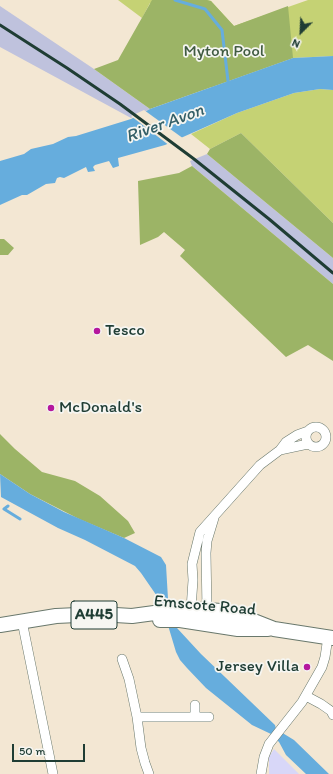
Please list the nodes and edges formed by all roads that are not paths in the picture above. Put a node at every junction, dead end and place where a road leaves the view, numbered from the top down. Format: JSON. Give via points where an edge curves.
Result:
{"nodes":[{"id":1,"x":308,"y":431,"type":"junction"},
{"id":2,"x":308,"y":444,"type":"junction"},
{"id":3,"x":280,"y":450,"type":"junction"},
{"id":4,"x":214,"y":517,"type":"junction"},
{"id":5,"x":199,"y":611,"type":"junction"},
{"id":6,"x":176,"y":617,"type":"junction"},
{"id":7,"x":22,"y":621,"type":"junction"},
{"id":8,"x":0,"y":625,"type":"edge"},
{"id":9,"x":274,"y":629,"type":"junction"},
{"id":10,"x":254,"y":630,"type":"junction"},
{"id":11,"x":331,"y":638,"type":"edge"},
{"id":12,"x":122,"y":659,"type":"dead end"},
{"id":13,"x":306,"y":696,"type":"junction"},
{"id":14,"x":195,"y":705,"type":"dead end"},
{"id":15,"x":333,"y":715,"type":"edge"},
{"id":16,"x":137,"y":717,"type":"junction"},
{"id":17,"x":195,"y":717,"type":"junction"},
{"id":18,"x":209,"y":717,"type":"dead end"},
{"id":19,"x":53,"y":774,"type":"edge"},
{"id":20,"x":149,"y":774,"type":"edge"},
{"id":21,"x":261,"y":774,"type":"edge"}],
"edges":[{"from":1,"to":2,"type":"street"},
{"from":1,"to":2,"type":"street","via":[[313,427],[319,427],[325,431],[326,437],[325,443],[320,447]]},
{"from":1,"to":3,"type":"street","via":[[286,442]]},
{"from":2,"to":3,"type":"street"},
{"from":3,"to":4,"type":"street","via":[[260,466]]},
{"from":4,"to":5,"type":"street","via":[[207,541]]},
{"from":4,"to":5,"type":"street","via":[[200,532],[192,558]]},
{"from":5,"to":6,"type":"main road","name":"Emscote Road","number":"A445"},
{"from":5,"to":9,"type":"main road","name":"Emscote Road","number":"A445","via":[[221,611]]},
{"from":5,"to":10,"type":"street"},
{"from":6,"to":7,"type":"main road","name":"Emscote Road","number":"A445","via":[[99,614]]},
{"from":6,"to":10,"type":"main road","name":"Emscote Road","number":"A445"},
{"from":7,"to":8,"type":"main road","name":"Emscote Road","number":"A445"},
{"from":7,"to":19,"type":"street"},
{"from":9,"to":10,"type":"main road","name":"Emscote Road","number":"A445"},
{"from":9,"to":11,"type":"main road","name":"Emscote Road","number":"A445"},
{"from":11,"to":13,"type":"street","via":[[323,664]]},
{"from":12,"to":16,"type":"street"},
{"from":13,"to":15,"type":"street","via":[[331,711]]},
{"from":13,"to":21,"type":"street","via":[[268,747]]},
{"from":14,"to":17,"type":"street"},
{"from":16,"to":17,"type":"street"},
{"from":16,"to":20,"type":"street","via":[[141,748]]},
{"from":17,"to":18,"type":"street"}]}
